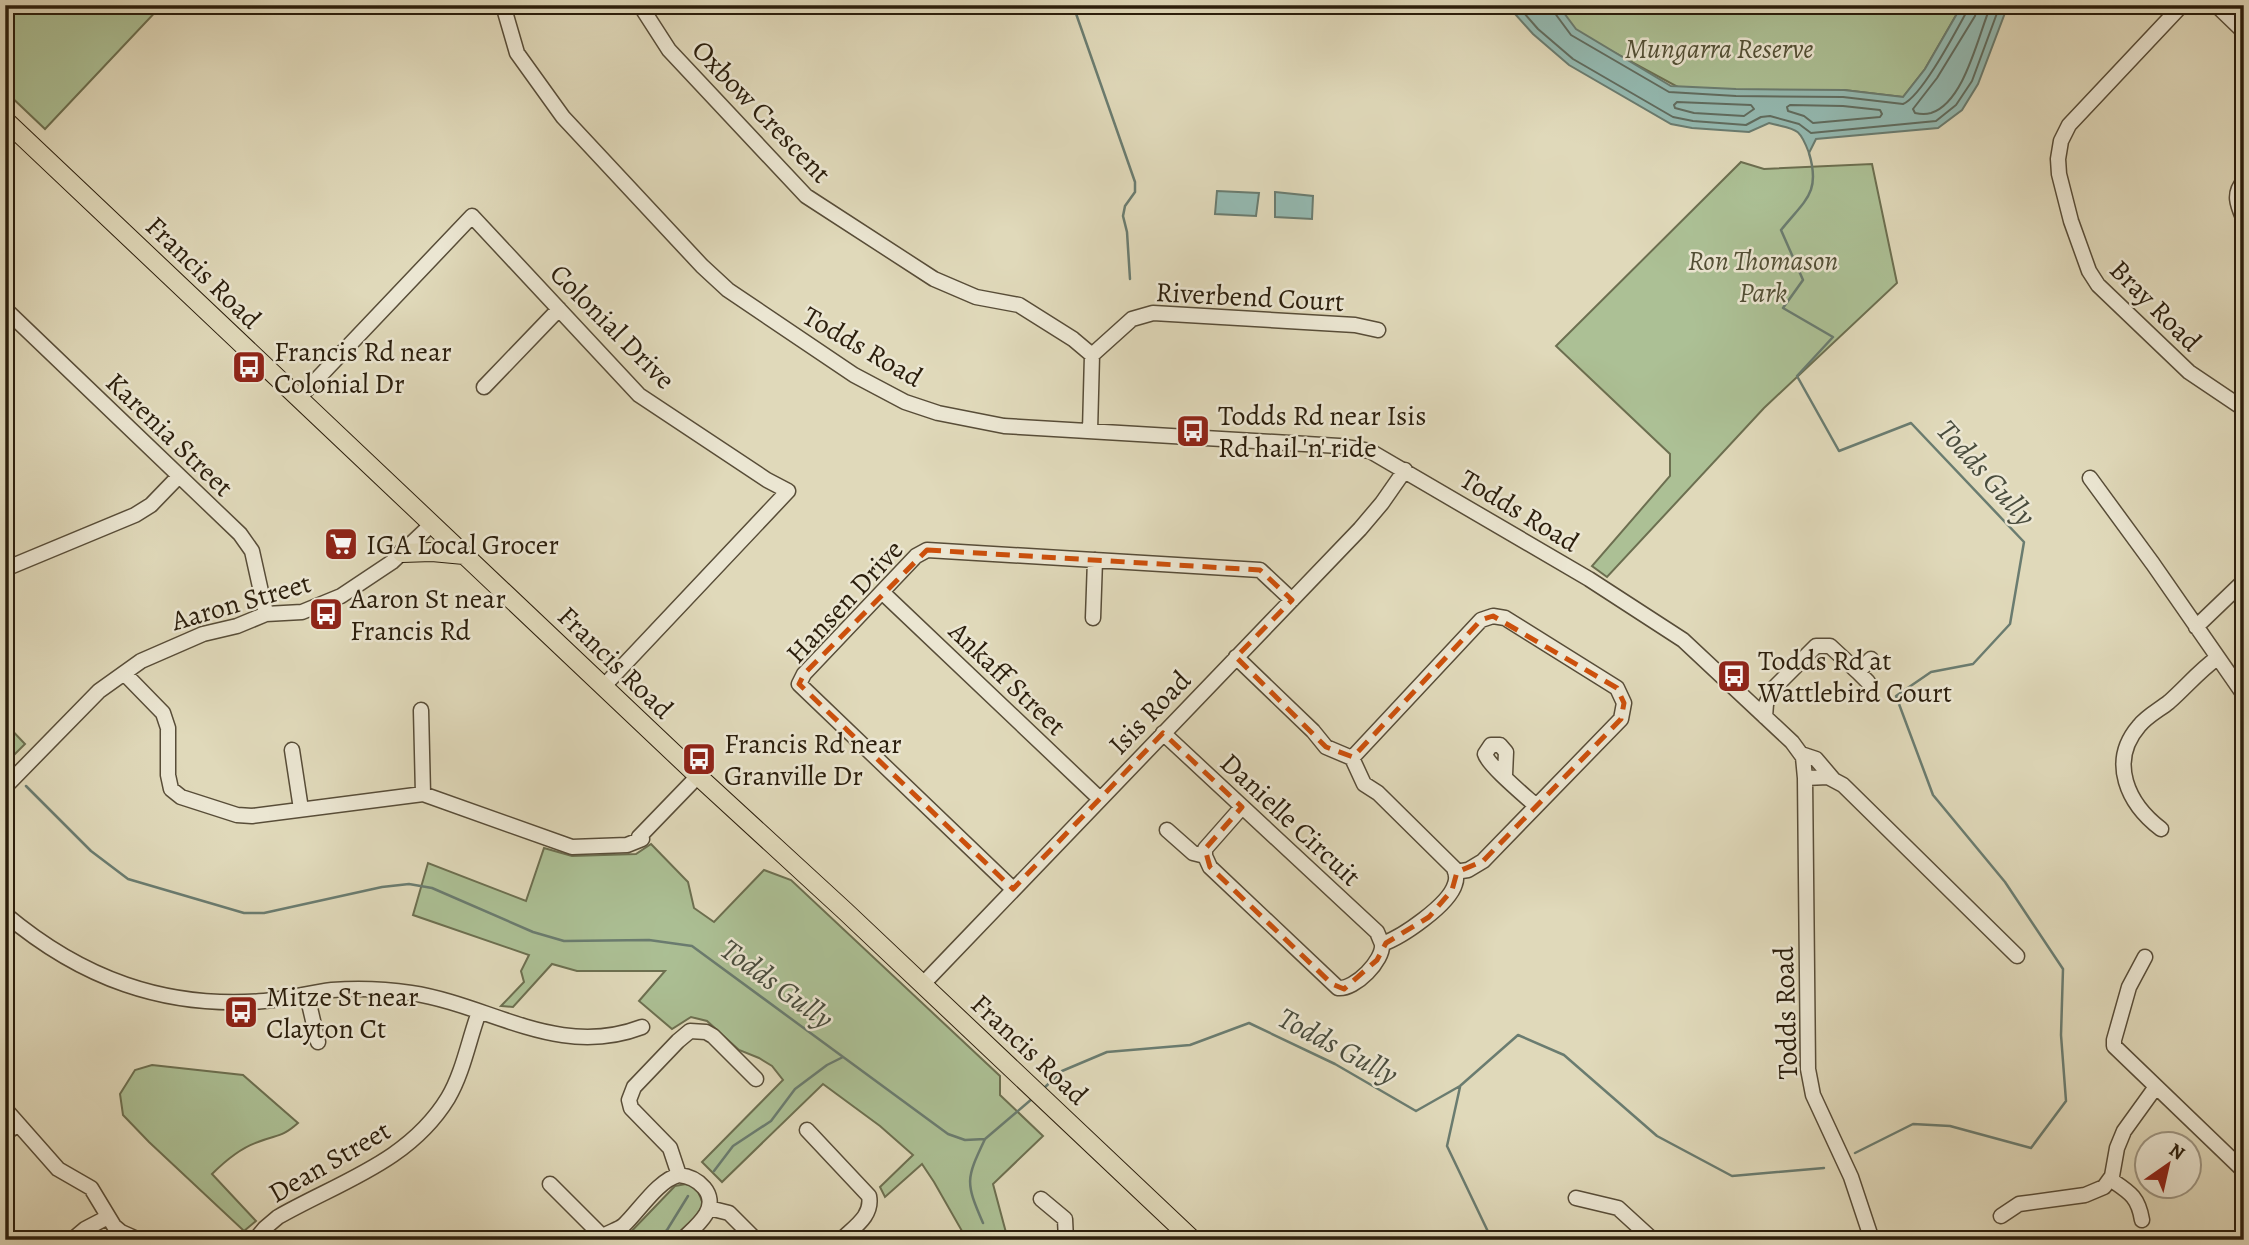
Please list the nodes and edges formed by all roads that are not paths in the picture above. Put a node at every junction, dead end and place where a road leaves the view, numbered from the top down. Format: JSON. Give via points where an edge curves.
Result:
{"nodes":[{"id":1,"x":503,"y":5,"type":"edge"},
{"id":2,"x":640,"y":5,"type":"edge"},
{"id":3,"x":2182,"y":5,"type":"edge"},
{"id":4,"x":2216,"y":5,"type":"edge"},
{"id":5,"x":2244,"y":32,"type":"edge"},
{"id":6,"x":5,"y":120,"type":"edge"},
{"id":7,"x":2244,"y":181,"type":"edge"},
{"id":8,"x":2244,"y":220,"type":"edge"},
{"id":9,"x":5,"y":309,"type":"edge"},
{"id":10,"x":559,"y":309,"type":"junction"},
{"id":11,"x":1378,"y":330,"type":"dead end"},
{"id":12,"x":1092,"y":355,"type":"junction"},
{"id":13,"x":484,"y":387,"type":"dead end"},
{"id":14,"x":299,"y":398,"type":"junction"},
{"id":15,"x":2244,"y":409,"type":"edge"},
{"id":16,"x":1090,"y":431,"type":"junction"},
{"id":17,"x":1405,"y":470,"type":"junction"},
{"id":18,"x":179,"y":476,"type":"junction"},
{"id":19,"x":2090,"y":478,"type":"dead end"},
{"id":20,"x":432,"y":524,"type":"junction"},
{"id":21,"x":402,"y":553,"type":"junction"},
{"id":22,"x":464,"y":555,"type":"junction"},
{"id":23,"x":1095,"y":560,"type":"junction"},
{"id":24,"x":5,"y":569,"type":"edge"},
{"id":25,"x":2244,"y":581,"type":"edge"},
{"id":26,"x":882,"y":592,"type":"junction"},
{"id":27,"x":1292,"y":600,"type":"junction"},
{"id":28,"x":266,"y":614,"type":"junction"},
{"id":29,"x":1093,"y":618,"type":"dead end"},
{"id":30,"x":2196,"y":627,"type":"junction"},
{"id":31,"x":1236,"y":657,"type":"junction"},
{"id":32,"x":2217,"y":657,"type":"junction"},
{"id":33,"x":1871,"y":659,"type":"dead end"},
{"id":34,"x":124,"y":673,"type":"junction"},
{"id":35,"x":604,"y":686,"type":"junction"},
{"id":36,"x":1772,"y":690,"type":"junction"},
{"id":37,"x":2244,"y":695,"type":"edge"},
{"id":38,"x":1746,"y":699,"type":"junction"},
{"id":39,"x":421,"y":710,"type":"dead end"},
{"id":40,"x":1765,"y":717,"type":"junction"},
{"id":41,"x":1163,"y":733,"type":"junction"},
{"id":42,"x":292,"y":750,"type":"dead end"},
{"id":43,"x":1801,"y":754,"type":"junction"},
{"id":44,"x":1352,"y":758,"type":"junction"},
{"id":45,"x":1505,"y":775,"type":"dead end"},
{"id":46,"x":698,"y":776,"type":"junction"},
{"id":47,"x":1805,"y":778,"type":"junction"},
{"id":48,"x":1833,"y":779,"type":"junction"},
{"id":49,"x":5,"y":787,"type":"edge"},
{"id":50,"x":423,"y":794,"type":"junction"},
{"id":51,"x":1100,"y":799,"type":"junction"},
{"id":52,"x":1535,"y":805,"type":"junction"},
{"id":53,"x":1242,"y":807,"type":"junction"},
{"id":54,"x":301,"y":809,"type":"junction"},
{"id":55,"x":2161,"y":829,"type":"dead end"},
{"id":56,"x":1167,"y":830,"type":"dead end"},
{"id":57,"x":1205,"y":856,"type":"junction"},
{"id":58,"x":1455,"y":872,"type":"junction"},
{"id":59,"x":1013,"y":889,"type":"junction"},
{"id":60,"x":5,"y":914,"type":"edge"},
{"id":61,"x":1382,"y":944,"type":"junction"},
{"id":62,"x":2017,"y":956,"type":"dead end"},
{"id":63,"x":2145,"y":957,"type":"dead end"},
{"id":64,"x":923,"y":984,"type":"junction"},
{"id":65,"x":307,"y":995,"type":"junction"},
{"id":66,"x":479,"y":1012,"type":"junction"},
{"id":67,"x":642,"y":1027,"type":"dead end"},
{"id":68,"x":318,"y":1042,"type":"dead end"},
{"id":69,"x":756,"y":1079,"type":"dead end"},
{"id":70,"x":2155,"y":1088,"type":"junction"},
{"id":71,"x":5,"y":1109,"type":"edge"},
{"id":72,"x":17,"y":1123,"type":"junction"},
{"id":73,"x":807,"y":1130,"type":"dead end"},
{"id":74,"x":5,"y":1135,"type":"edge"},
{"id":75,"x":2244,"y":1171,"type":"edge"},
{"id":76,"x":679,"y":1175,"type":"junction"},
{"id":77,"x":2110,"y":1180,"type":"junction"},
{"id":78,"x":550,"y":1184,"type":"dead end"},
{"id":79,"x":1576,"y":1198,"type":"dead end"},
{"id":80,"x":1041,"y":1199,"type":"dead end"},
{"id":81,"x":709,"y":1208,"type":"junction"},
{"id":82,"x":2001,"y":1216,"type":"dead end"},
{"id":83,"x":108,"y":1217,"type":"junction"},
{"id":84,"x":2142,"y":1220,"type":"dead end"},
{"id":85,"x":601,"y":1238,"type":"edge"},
{"id":86,"x":845,"y":1238,"type":"edge"},
{"id":87,"x":72,"y":1240,"type":"edge"},
{"id":88,"x":139,"y":1240,"type":"edge"},
{"id":89,"x":256,"y":1240,"type":"edge"},
{"id":90,"x":682,"y":1240,"type":"edge"},
{"id":91,"x":757,"y":1240,"type":"edge"},
{"id":92,"x":1066,"y":1240,"type":"edge"},
{"id":93,"x":1193,"y":1240,"type":"edge"},
{"id":94,"x":1653,"y":1240,"type":"edge"},
{"id":95,"x":1872,"y":1240,"type":"edge"}],
"edges":[{"from":1,"to":16,"type":"street","name":"Todds Road","via":[[517,52],[563,117],[702,266],[749,306],[854,376],[905,402],[971,421]]},
{"from":2,"to":12,"type":"street","name":"Oxbow Crescent","via":[[669,50],[806,196],[934,279],[976,297],[1019,305]]},
{"from":3,"to":15,"type":"street","name":"Bray Road","via":[[2069,125],[2061,141],[2059,174],[2083,258],[2098,285],[2189,372]]},
{"from":4,"to":5,"type":"street"},
{"from":6,"to":14,"type":"main road","name":"Francis Road"},
{"from":7,"to":8,"type":"street","via":[[2238,187],[2236,203]]},
{"from":9,"to":18,"type":"street","name":"Karenia Street"},
{"from":10,"to":13,"type":"street"},
{"from":10,"to":14,"type":"street","name":"Colonial Drive","via":[[472,216]]},
{"from":10,"to":35,"type":"street","name":"Colonial Drive","via":[[639,395],[788,491]]},
{"from":11,"to":12,"type":"street","name":"Riverbend Court","via":[[1153,313],[1132,319]]},
{"from":12,"to":16,"type":"street"},
{"from":14,"to":20,"type":"main road","name":"Francis Road"},
{"from":16,"to":17,"type":"street","name":"Todds Road","via":[[1356,447]]},
{"from":17,"to":27,"type":"street","name":"Isis Road","via":[[1360,529]]},
{"from":17,"to":38,"type":"street","name":"Todds Road","via":[[1676,636]]},
{"from":18,"to":24,"type":"street","via":[[135,515]]},
{"from":18,"to":28,"type":"street","name":"Karenia Street","via":[[252,551]]},
{"from":19,"to":30,"type":"street"},
{"from":20,"to":21,"type":"street","name":"Aaron Street"},
{"from":20,"to":22,"type":"main road","name":"Francis Road"},
{"from":21,"to":22,"type":"main road"},
{"from":21,"to":28,"type":"street","name":"Aaron Street","via":[[341,596],[302,612]]},
{"from":22,"to":35,"type":"main road","name":"Francis Road"},
{"from":23,"to":26,"type":"street","name":"Hansen Drive","via":[[928,550],[916,556]]},
{"from":23,"to":27,"type":"street","name":"Hansen Drive","via":[[1259,570]]},
{"from":23,"to":29,"type":"street"},
{"from":25,"to":30,"type":"street"},
{"from":26,"to":51,"type":"street","name":"Ankaff Street"},
{"from":26,"to":59,"type":"street","name":"Hansen Drive","via":[[799,684]]},
{"from":27,"to":31,"type":"street","name":"Isis Road"},
{"from":28,"to":34,"type":"street","name":"Aaron Street","via":[[172,646]]},
{"from":30,"to":32,"type":"street"},
{"from":31,"to":41,"type":"street","name":"Isis Road"},
{"from":31,"to":44,"type":"street","via":[[1326,747]]},
{"from":32,"to":37,"type":"street"},
{"from":32,"to":55,"type":"street","via":[[2140,724],[2126,749],[2123,763],[2130,794],[2146,818]]},
{"from":33,"to":36,"type":"street","via":[[1863,677],[1830,646],[1820,645]]},
{"from":34,"to":49,"type":"street","name":"Aaron Street","via":[[76,713]]},
{"from":34,"to":54,"type":"street","via":[[163,713],[171,789],[181,797],[237,815]]},
{"from":35,"to":46,"type":"main road","name":"Francis Road"},
{"from":36,"to":38,"type":"street"},
{"from":36,"to":40,"type":"street"},
{"from":38,"to":40,"type":"street","name":"Todds Road"},
{"from":39,"to":50,"type":"street"},
{"from":40,"to":43,"type":"street","name":"Todds Road"},
{"from":41,"to":51,"type":"street","name":"Isis Road"},
{"from":41,"to":53,"type":"street","name":"Danielle Circuit"},
{"from":42,"to":54,"type":"street"},
{"from":43,"to":47,"type":"street","name":"Todds Road"},
{"from":43,"to":48,"type":"street","via":[[1816,759]]},
{"from":44,"to":52,"type":"street","via":[[1482,620],[1505,618],[1617,688],[1624,703],[1620,719]]},
{"from":44,"to":58,"type":"street","via":[[1364,783],[1452,864]]},
{"from":45,"to":52,"type":"street"},
{"from":46,"to":50,"type":"street","via":[[639,837],[642,839],[627,845],[572,847]]},
{"from":46,"to":64,"type":"main road","name":"Francis Road"},
{"from":47,"to":48,"type":"street"},
{"from":47,"to":95,"type":"street","name":"Todds Road","via":[[1810,1088],[1848,1170]]},
{"from":48,"to":62,"type":"street"},
{"from":50,"to":54,"type":"street"},
{"from":51,"to":59,"type":"street","name":"Isis Road"},
{"from":52,"to":58,"type":"street","via":[[1483,861]]},
{"from":53,"to":57,"type":"street","via":[[1209,843]]},
{"from":53,"to":61,"type":"street","name":"Danielle Circuit","via":[[1377,932]]},
{"from":56,"to":57,"type":"street","via":[[1193,853]]},
{"from":57,"to":61,"type":"street","via":[[1210,867],[1338,988],[1356,984],[1381,956]]},
{"from":58,"to":61,"type":"street","via":[[1452,890],[1429,917]]},
{"from":59,"to":64,"type":"street","name":"Isis Road"},
{"from":60,"to":65,"type":"street","via":[[66,959],[110,981],[151,993],[234,1003]]},
{"from":63,"to":70,"type":"street","via":[[2129,987],[2114,1044]]},
{"from":64,"to":93,"type":"main road","name":"Francis Road"},
{"from":65,"to":66,"type":"street","via":[[358,988],[385,990],[439,999]]},
{"from":65,"to":68,"type":"street"},
{"from":66,"to":67,"type":"street","via":[[545,1034],[623,1034]]},
{"from":66,"to":89,"type":"street","name":"Dean Street","via":[[449,1095],[431,1122],[383,1163],[278,1217]]},
{"from":69,"to":76,"type":"street","via":[[713,1036],[698,1030],[685,1034],[634,1087],[631,1108],[670,1148]]},
{"from":70,"to":75,"type":"street"},
{"from":70,"to":77,"type":"street","via":[[2119,1140]]},
{"from":71,"to":72,"type":"street"},
{"from":72,"to":74,"type":"street"},
{"from":72,"to":83,"type":"street","via":[[58,1169],[91,1188]]},
{"from":73,"to":86,"type":"street","via":[[869,1196],[868,1213]]},
{"from":76,"to":81,"type":"street","via":[[704,1186]]},
{"from":76,"to":85,"type":"street","via":[[666,1181],[623,1225]]},
{"from":77,"to":82,"type":"street","via":[[2090,1194],[2019,1204]]},
{"from":77,"to":84,"type":"street","via":[[2137,1201]]},
{"from":78,"to":85,"type":"street"},
{"from":79,"to":94,"type":"street","via":[[1618,1208]]},
{"from":80,"to":92,"type":"street","via":[[1065,1219]]},
{"from":81,"to":90,"type":"street"},
{"from":81,"to":91,"type":"street","via":[[729,1213]]},
{"from":83,"to":87,"type":"street"},
{"from":83,"to":88,"type":"street","via":[[121,1232]]}]}
